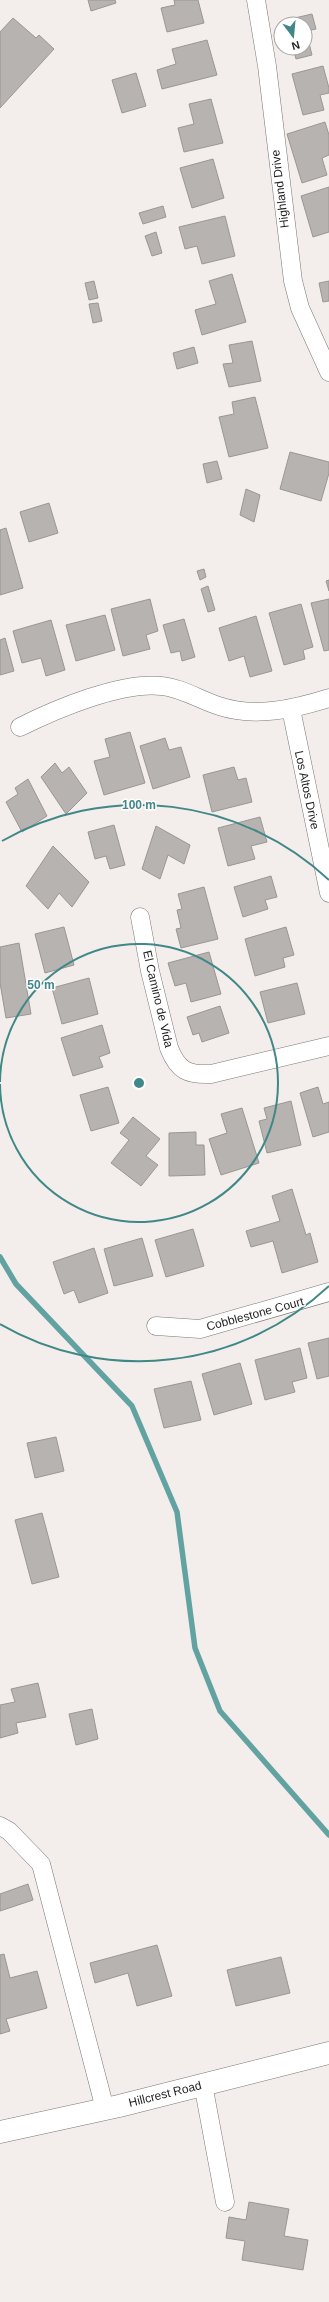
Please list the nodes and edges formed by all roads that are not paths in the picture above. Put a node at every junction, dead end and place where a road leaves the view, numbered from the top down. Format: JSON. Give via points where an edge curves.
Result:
{"nodes":[{"id":1,"x":256,"y":0,"type":"edge"},
{"id":2,"x":329,"y":372,"type":"edge"},
{"id":3,"x":329,"y":698,"type":"edge"},
{"id":4,"x":291,"y":709,"type":"junction"},
{"id":5,"x":20,"y":727,"type":"dead end"},
{"id":6,"x":329,"y":893,"type":"edge"},
{"id":7,"x":140,"y":917,"type":"dead end"},
{"id":8,"x":329,"y":1046,"type":"edge"},
{"id":9,"x":329,"y":1292,"type":"edge"},
{"id":10,"x":156,"y":1326,"type":"dead end"},
{"id":11,"x":0,"y":1826,"type":"edge"},
{"id":12,"x":329,"y":2053,"type":"edge"},
{"id":13,"x":203,"y":2084,"type":"junction"},
{"id":14,"x":104,"y":2109,"type":"junction"},
{"id":15,"x":0,"y":2132,"type":"edge"},
{"id":16,"x":225,"y":2202,"type":"dead end"}],
"edges":[{"from":1,"to":2,"type":"street","name":"Highland Drive","via":[[267,66],[293,282],[300,308]]},
{"from":3,"to":4,"type":"street"},
{"from":4,"to":5,"type":"street","via":[[243,711],[220,706],[178,690],[161,686],[141,687],[69,705]]},
{"from":4,"to":6,"type":"street","name":"Los Altos Drive"},
{"from":7,"to":8,"type":"street","name":"El Camino de Vida","via":[[169,1048],[172,1057],[187,1072],[195,1075],[211,1074]]},
{"from":9,"to":10,"type":"street","name":"Cobblestone Court","via":[[200,1329]]},
{"from":11,"to":14,"type":"street","via":[[9,1831],[41,1864]]},
{"from":12,"to":13,"type":"street","name":"Hillcrest Road"},
{"from":13,"to":14,"type":"street","name":"Hillcrest Road"},
{"from":13,"to":16,"type":"street"},
{"from":14,"to":15,"type":"street","name":"Hillcrest Road"}]}
